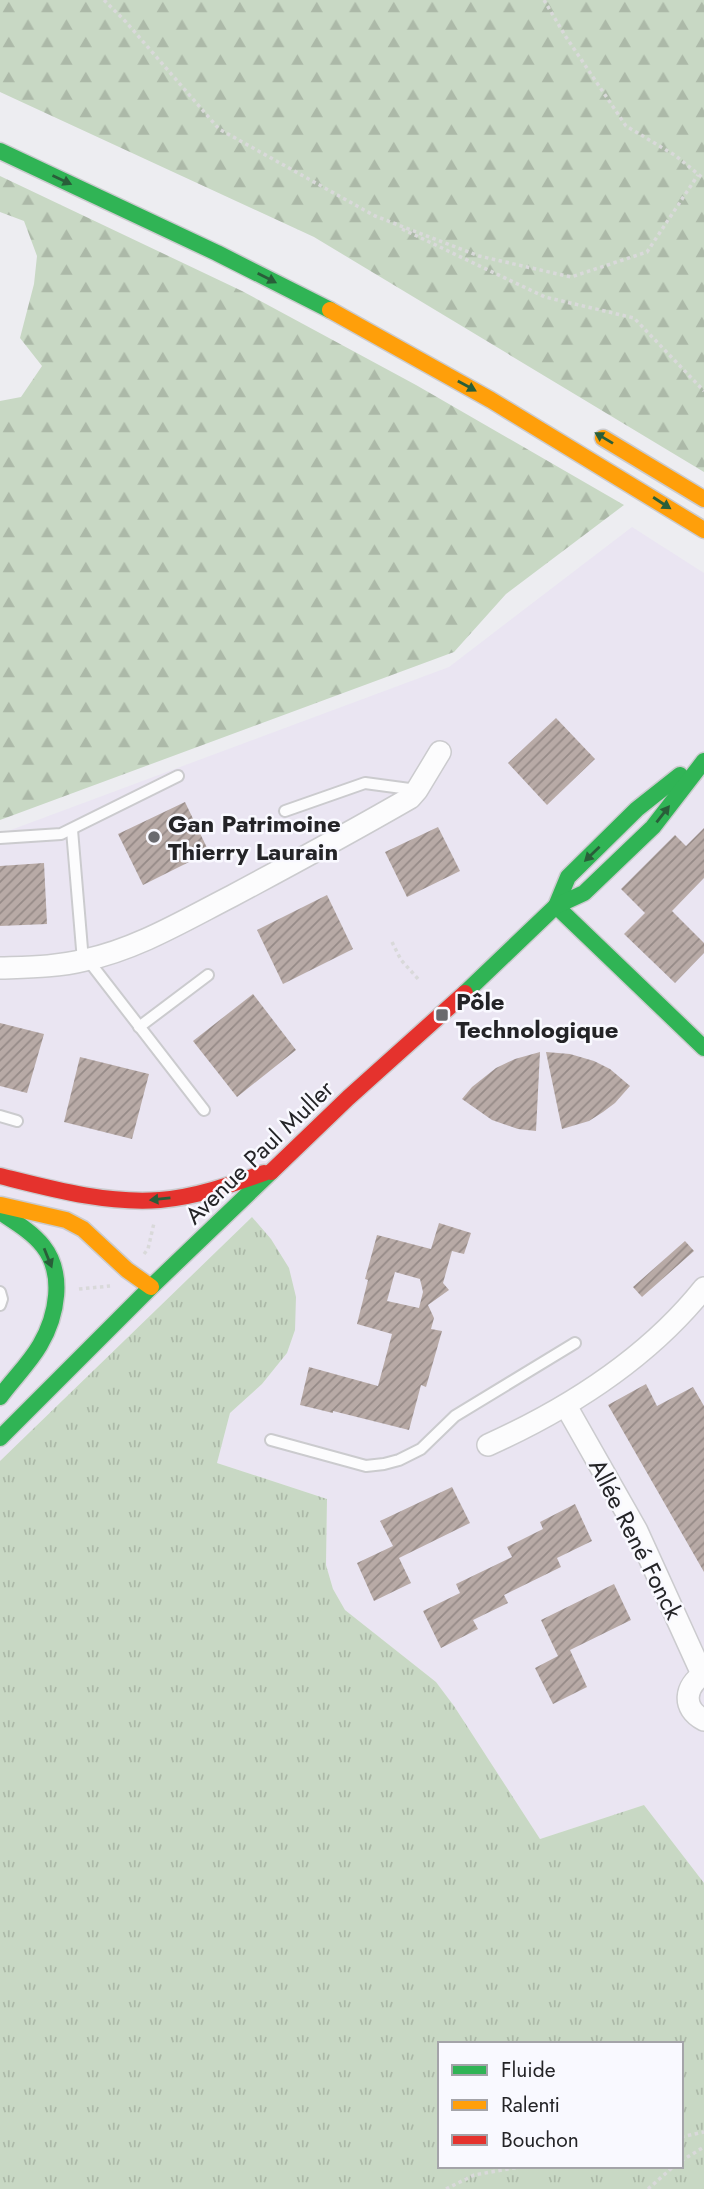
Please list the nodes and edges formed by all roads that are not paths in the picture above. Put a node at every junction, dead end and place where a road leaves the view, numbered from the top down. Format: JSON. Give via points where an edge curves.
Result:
{"nodes":[{"id":1,"x":0,"y":150,"type":"edge"},
{"id":2,"x":588,"y":429,"type":"dead end"},
{"id":3,"x":704,"y":499,"type":"edge"},
{"id":4,"x":704,"y":530,"type":"edge"},
{"id":5,"x":440,"y":752,"type":"dead end"},
{"id":6,"x":704,"y":758,"type":"edge"},
{"id":7,"x":178,"y":776,"type":"dead end"},
{"id":8,"x":417,"y":790,"type":"junction"},
{"id":9,"x":285,"y":811,"type":"dead end"},
{"id":10,"x":72,"y":830,"type":"junction"},
{"id":11,"x":0,"y":838,"type":"edge"},
{"id":12,"x":556,"y":906,"type":"junction"},
{"id":13,"x":86,"y":960,"type":"junction"},
{"id":14,"x":0,"y":968,"type":"edge"},
{"id":15,"x":208,"y":975,"type":"dead end"},
{"id":16,"x":139,"y":1027,"type":"junction"},
{"id":17,"x":704,"y":1048,"type":"edge"},
{"id":18,"x":204,"y":1110,"type":"dead end"},
{"id":19,"x":0,"y":1116,"type":"edge"},
{"id":20,"x":17,"y":1121,"type":"dead end"},
{"id":21,"x":273,"y":1170,"type":"junction"},
{"id":22,"x":0,"y":1176,"type":"edge"},
{"id":23,"x":41,"y":1187,"type":"junction"},
{"id":24,"x":0,"y":1205,"type":"edge"},
{"id":25,"x":0,"y":1212,"type":"edge"},
{"id":26,"x":93,"y":1214,"type":"dead end"},
{"id":27,"x":141,"y":1256,"type":"road end"},
{"id":28,"x":151,"y":1287,"type":"junction"},
{"id":29,"x":704,"y":1288,"type":"edge"},
{"id":30,"x":0,"y":1293,"type":"edge"},
{"id":31,"x":0,"y":1305,"type":"edge"},
{"id":32,"x":575,"y":1343,"type":"dead end"},
{"id":33,"x":0,"y":1397,"type":"edge"},
{"id":34,"x":566,"y":1406,"type":"junction"},
{"id":35,"x":0,"y":1438,"type":"edge"},
{"id":36,"x":271,"y":1440,"type":"dead end"},
{"id":37,"x":488,"y":1445,"type":"dead end"},
{"id":38,"x":703,"y":1674,"type":"edge"},
{"id":39,"x":704,"y":1720,"type":"edge"}],
"edges":[{"from":1,"to":4,"type":"main road","one_way":true,"via":[[344,317]]},
{"from":3,"to":2,"type":"main road","one_way":true},
{"from":5,"to":8,"type":"street"},
{"from":12,"to":6,"type":"main road","name":"Avenue Paul Muller","one_way":true,"via":[[584,892],[653,827]]},
{"from":6,"to":12,"type":"main road","name":"Avenue Paul Muller","one_way":true,"via":[[637,809],[568,877]]},
{"from":7,"to":10,"type":"lane"},
{"from":8,"to":9,"type":"lane","via":[[365,783]]},
{"from":8,"to":13,"type":"street","via":[[342,837],[164,931]]},
{"from":10,"to":11,"type":"lane"},
{"from":10,"to":13,"type":"lane"},
{"from":12,"to":17,"type":"main road"},
{"from":12,"to":21,"type":"main road","name":"Avenue Paul Muller"},
{"from":13,"to":14,"type":"street"},
{"from":13,"to":16,"type":"lane"},
{"from":15,"to":16,"type":"lane"},
{"from":16,"to":18,"type":"lane"},
{"from":19,"to":20,"type":"lane"},
{"from":21,"to":23,"type":"main road","one_way":true,"via":[[207,1192],[159,1200],[118,1200]]},
{"from":21,"to":28,"type":"main road","name":"Avenue Paul Muller"},
{"from":22,"to":23,"type":"main road"},
{"from":23,"to":26,"type":"main road"},
{"from":24,"to":28,"type":"main road","via":[[83,1228]]},
{"from":25,"to":33,"type":"main road","one_way":true,"via":[[44,1248],[55,1290],[51,1322],[39,1346]]},
{"from":27,"to":28,"type":"main road"},
{"from":28,"to":35,"type":"main road","name":"Avenue Paul Muller"},
{"from":29,"to":34,"type":"street","via":[[655,1339]]},
{"from":30,"to":31,"type":"lane"},
{"from":32,"to":36,"type":"lane","via":[[455,1416],[421,1449],[399,1460],[366,1466]]},
{"from":34,"to":37,"type":"street"},
{"from":34,"to":38,"type":"street","name":"Allée René Fonck","via":[[637,1531]]},
{"from":38,"to":39,"type":"street","via":[[688,1694],[689,1704]]}]}
